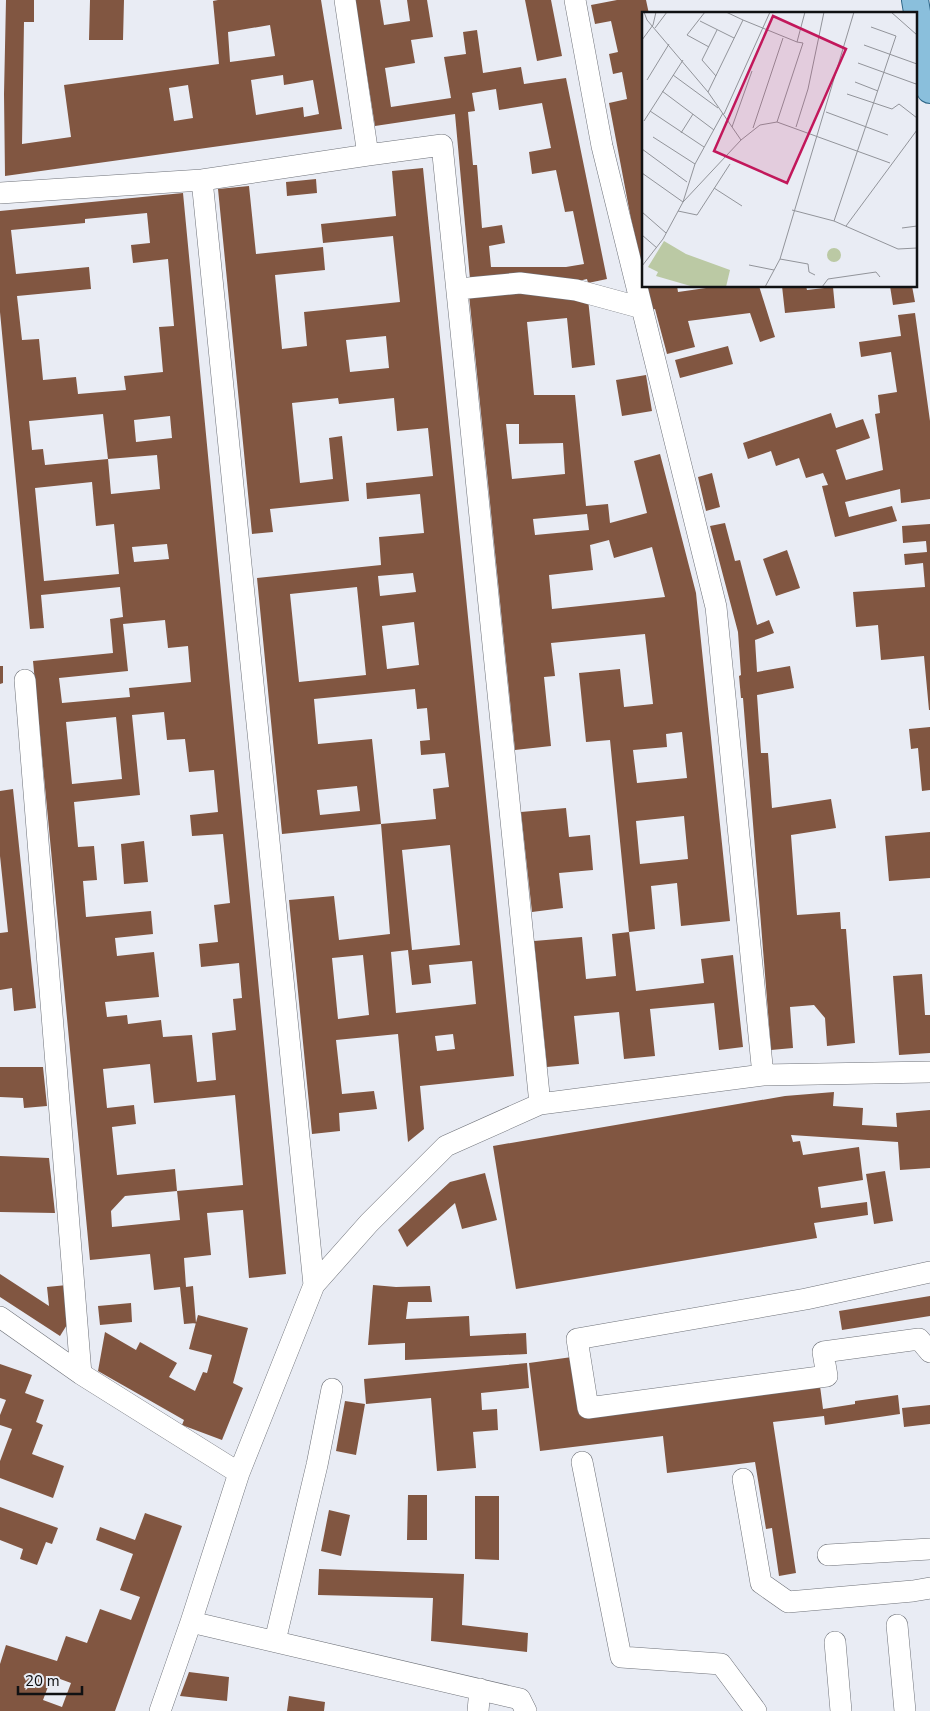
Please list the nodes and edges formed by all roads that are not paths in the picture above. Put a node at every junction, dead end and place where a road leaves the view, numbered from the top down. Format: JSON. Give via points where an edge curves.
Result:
{"nodes":[{"id":1,"x":345,"y":0,"type":"edge"},
{"id":2,"x":575,"y":0,"type":"edge"},
{"id":3,"x":918,"y":22,"type":"edge"},
{"id":4,"x":930,"y":90,"type":"edge"},
{"id":5,"x":368,"y":155,"type":"junction"},
{"id":6,"x":202,"y":180,"type":"junction"},
{"id":7,"x":0,"y":193,"type":"edge"},
{"id":8,"x":458,"y":288,"type":"junction"},
{"id":9,"x":642,"y":308,"type":"junction"},
{"id":10,"x":25,"y":680,"type":"dead end"},
{"id":11,"x":930,"y":1072,"type":"edge"},
{"id":12,"x":763,"y":1075,"type":"junction"},
{"id":13,"x":540,"y":1104,"type":"junction"},
{"id":14,"x":930,"y":1272,"type":"edge"},
{"id":15,"x":314,"y":1285,"type":"junction"},
{"id":16,"x":0,"y":1317,"type":"edge"},
{"id":17,"x":930,"y":1352,"type":"edge"},
{"id":18,"x":81,"y":1374,"type":"junction"},
{"id":19,"x":332,"y":1389,"type":"dead end"},
{"id":20,"x":582,"y":1462,"type":"dead end"},
{"id":21,"x":239,"y":1473,"type":"junction"},
{"id":22,"x":743,"y":1479,"type":"dead end"},
{"id":23,"x":930,"y":1549,"type":"edge"},
{"id":24,"x":828,"y":1555,"type":"dead end"},
{"id":25,"x":930,"y":1588,"type":"edge"},
{"id":26,"x":191,"y":1622,"type":"junction"},
{"id":27,"x":897,"y":1625,"type":"dead end"},
{"id":28,"x":275,"y":1641,"type":"junction"},
{"id":29,"x":835,"y":1642,"type":"dead end"},
{"id":30,"x":480,"y":1689,"type":"junction"},
{"id":31,"x":160,"y":1711,"type":"edge"},
{"id":32,"x":478,"y":1711,"type":"edge"},
{"id":33,"x":526,"y":1711,"type":"edge"},
{"id":34,"x":756,"y":1711,"type":"edge"},
{"id":35,"x":841,"y":1711,"type":"edge"},
{"id":36,"x":905,"y":1711,"type":"edge"}],
"edges":[{"from":1,"to":5,"type":"street"},
{"from":2,"to":9,"type":"street","via":[[602,146]]},
{"from":3,"to":4,"type":"main road"},
{"from":5,"to":6,"type":"street"},
{"from":5,"to":8,"type":"street","via":[[442,145]]},
{"from":6,"to":7,"type":"street"},
{"from":6,"to":15,"type":"street"},
{"from":8,"to":9,"type":"street","via":[[520,283],[576,290]]},
{"from":8,"to":13,"type":"street"},
{"from":9,"to":12,"type":"street","via":[[716,607]]},
{"from":10,"to":18,"type":"street"},
{"from":11,"to":12,"type":"street"},
{"from":12,"to":13,"type":"street"},
{"from":13,"to":15,"type":"street","via":[[446,1146]]},
{"from":14,"to":17,"type":"street","via":[[806,1299],[577,1339],[588,1408],[827,1376],[823,1352],[920,1339]]},
{"from":15,"to":21,"type":"street"},
{"from":16,"to":18,"type":"street"},
{"from":18,"to":21,"type":"street"},
{"from":19,"to":28,"type":"street"},
{"from":20,"to":34,"type":"street","via":[[621,1657],[721,1664]]},
{"from":21,"to":26,"type":"street"},
{"from":22,"to":25,"type":"street","via":[[761,1583],[788,1602]]},
{"from":23,"to":24,"type":"street"},
{"from":26,"to":28,"type":"street"},
{"from":26,"to":31,"type":"street"},
{"from":27,"to":36,"type":"street"},
{"from":28,"to":30,"type":"street"},
{"from":29,"to":35,"type":"street"},
{"from":30,"to":32,"type":"street"},
{"from":30,"to":33,"type":"street","via":[[520,1699]]}]}
